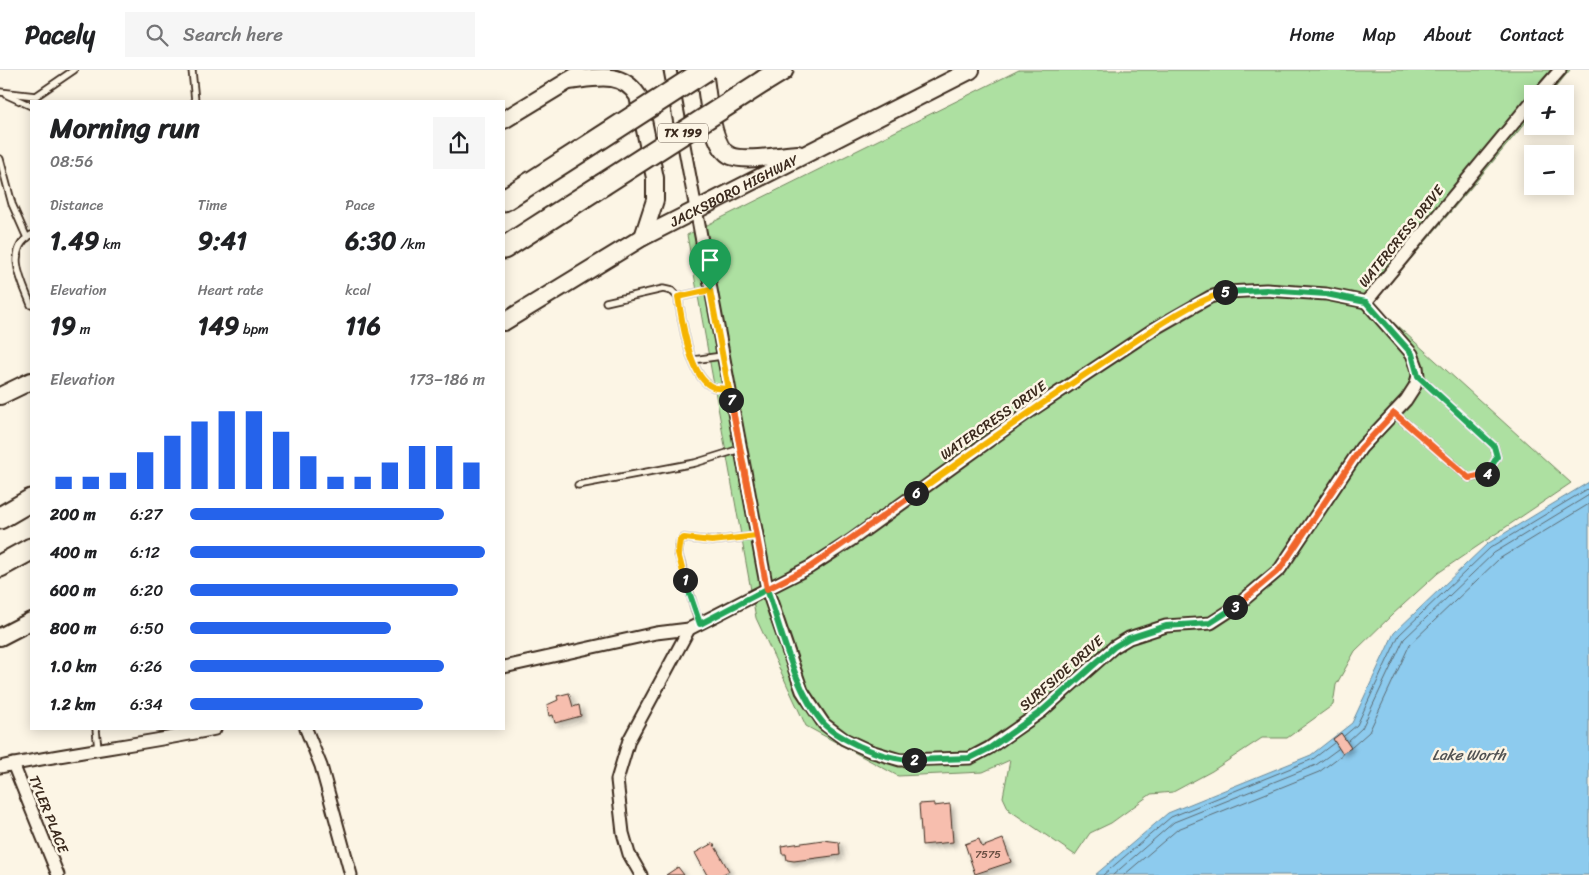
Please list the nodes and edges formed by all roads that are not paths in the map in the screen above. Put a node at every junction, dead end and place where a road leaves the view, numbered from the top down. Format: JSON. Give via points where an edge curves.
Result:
{"nodes":[{"id":1,"x":74,"y":70,"type":"edge"},
{"id":2,"x":192,"y":70,"type":"edge"},
{"id":3,"x":586,"y":70,"type":"edge"},
{"id":4,"x":670,"y":70,"type":"edge"},
{"id":5,"x":705,"y":70,"type":"edge"},
{"id":6,"x":971,"y":70,"type":"edge"},
{"id":7,"x":1560,"y":70,"type":"edge"},
{"id":8,"x":773,"y":76,"type":"edge"},
{"id":9,"x":568,"y":81,"type":"junction"},
{"id":10,"x":1547,"y":85,"type":"edge"},
{"id":11,"x":0,"y":92,"type":"edge"},
{"id":12,"x":195,"y":100,"type":"edge"},
{"id":13,"x":30,"y":106,"type":"edge"},
{"id":14,"x":1524,"y":111,"type":"edge"},
{"id":15,"x":505,"y":119,"type":"edge"},
{"id":16,"x":806,"y":153,"type":"junction"},
{"id":17,"x":0,"y":159,"type":"edge"},
{"id":18,"x":505,"y":199,"type":"edge"},
{"id":19,"x":697,"y":208,"type":"junction"},
{"id":20,"x":29,"y":236,"type":"edge"},
{"id":21,"x":643,"y":237,"type":"junction"},
{"id":22,"x":505,"y":247,"type":"edge"},
{"id":23,"x":710,"y":290,"type":"junction"},
{"id":24,"x":678,"y":297,"type":"junction"},
{"id":25,"x":30,"y":302,"type":"edge"},
{"id":26,"x":606,"y":302,"type":"dead end"},
{"id":27,"x":1366,"y":302,"type":"junction"},
{"id":28,"x":505,"y":321,"type":"edge"},
{"id":29,"x":722,"y":356,"type":"junction"},
{"id":30,"x":693,"y":360,"type":"junction"},
{"id":31,"x":1418,"y":376,"type":"junction"},
{"id":32,"x":30,"y":381,"type":"edge"},
{"id":33,"x":729,"y":389,"type":"junction"},
{"id":34,"x":0,"y":396,"type":"edge"},
{"id":35,"x":1394,"y":413,"type":"junction"},
{"id":36,"x":740,"y":450,"type":"junction"},
{"id":37,"x":578,"y":485,"type":"dead end"},
{"id":38,"x":30,"y":501,"type":"edge"},
{"id":39,"x":0,"y":518,"type":"edge"},
{"id":40,"x":757,"y":536,"type":"junction"},
{"id":41,"x":30,"y":550,"type":"edge"},
{"id":42,"x":0,"y":566,"type":"edge"},
{"id":43,"x":767,"y":589,"type":"junction"},
{"id":44,"x":30,"y":622,"type":"edge"},
{"id":45,"x":700,"y":624,"type":"junction"},
{"id":46,"x":689,"y":629,"type":"junction"},
{"id":47,"x":0,"y":637,"type":"edge"},
{"id":48,"x":505,"y":667,"type":"edge"},
{"id":49,"x":96,"y":730,"type":"edge"},
{"id":50,"x":210,"y":730,"type":"edge"},
{"id":51,"x":306,"y":730,"type":"edge"},
{"id":52,"x":98,"y":749,"type":"junction"},
{"id":53,"x":13,"y":764,"type":"junction"},
{"id":54,"x":0,"y":767,"type":"edge"},
{"id":55,"x":55,"y":874,"type":"edge"},
{"id":56,"x":351,"y":875,"type":"edge"},
{"id":57,"x":641,"y":875,"type":"edge"}],
"edges":[{"from":1,"to":11,"type":"lane","via":[[36,96]]},
{"from":2,"to":12,"type":"lane"},
{"from":3,"to":9,"type":"main road"},
{"from":4,"to":19,"type":"street","name":"SURFSIDE DRIVE"},
{"from":5,"to":16,"type":"main road","via":[[716,139],[722,150],[745,158]]},
{"from":5,"to":18,"type":"highway","number":"TX 199","bridge":true},
{"from":6,"to":16,"type":"main road","name":"JACKSBORO HIGHWAY"},
{"from":7,"to":10,"type":"street"},
{"from":8,"to":22,"type":"highway","number":"TX 199","bridge":true},
{"from":9,"to":15,"type":"main road"},
{"from":9,"to":21,"type":"main road","via":[[618,78],[631,86],[638,96],[655,178],[655,200]]},
{"from":11,"to":13,"type":"lane"},
{"from":14,"to":27,"type":"street","name":"WATERCRESS DRIVE"},
{"from":16,"to":19,"type":"main road","name":"JACKSBORO HIGHWAY"},
{"from":17,"to":20,"type":"lane","via":[[12,204]]},
{"from":19,"to":21,"type":"main road","name":"JACKSBORO HIGHWAY"},
{"from":19,"to":23,"type":"street","name":"SURFSIDE DRIVE"},
{"from":20,"to":25,"type":"lane","via":[[18,250],[16,267]]},
{"from":21,"to":28,"type":"main road","name":"JACKSBORO HIGHWAY"},
{"from":23,"to":24,"type":"lane"},
{"from":23,"to":29,"type":"street","name":"SURFSIDE DRIVE"},
{"from":24,"to":26,"type":"lane","via":[[663,289]]},
{"from":24,"to":30,"type":"lane"},
{"from":27,"to":31,"type":"street","via":[[1412,354]]},
{"from":27,"to":43,"type":"street","name":"WATERCRESS DRIVE","via":[[1326,294],[1266,290],[1227,292],[1210,297],[1154,329],[1026,414],[850,541]]},
{"from":29,"to":30,"type":"lane"},
{"from":29,"to":33,"type":"street","name":"SURFSIDE DRIVE"},
{"from":30,"to":33,"type":"lane","via":[[702,378],[712,387]]},
{"from":31,"to":35,"type":"street","name":"SURFSIDE DRIVE","via":[[1406,400]]},
{"from":31,"to":35,"type":"lane","via":[[1494,446],[1497,457],[1487,475],[1469,478]]},
{"from":32,"to":34,"type":"main road"},
{"from":33,"to":36,"type":"street","name":"SURFSIDE DRIVE"},
{"from":35,"to":43,"type":"street","name":"SURFSIDE DRIVE","via":[[1361,448],[1280,569],[1234,608],[1210,623],[1166,626],[1129,638],[1114,647],[1042,711],[990,748],[970,758],[900,760],[844,739],[824,724],[802,691]]},
{"from":36,"to":37,"type":"lane"},
{"from":36,"to":40,"type":"street","name":"SURFSIDE DRIVE"},
{"from":38,"to":39,"type":"highway"},
{"from":40,"to":43,"type":"street","name":"SURFSIDE DRIVE"},
{"from":40,"to":45,"type":"lane","via":[[726,541],[680,540],[680,560]]},
{"from":41,"to":42,"type":"highway"},
{"from":43,"to":45,"type":"street","name":"WATERCRESS DRIVE"},
{"from":44,"to":47,"type":"main road"},
{"from":45,"to":46,"type":"street","name":"WATERCRESS DRIVE"},
{"from":46,"to":48,"type":"street","name":"WATERCRESS DRIVE","via":[[656,633]]},
{"from":46,"to":57,"type":"street","via":[[629,740],[617,780],[623,833],[629,854]]},
{"from":49,"to":52,"type":"lane"},
{"from":50,"to":52,"type":"street","via":[[166,740]]},
{"from":51,"to":56,"type":"street","via":[[321,766]]},
{"from":52,"to":53,"type":"street"},
{"from":53,"to":54,"type":"street"},
{"from":53,"to":55,"type":"street","name":"TYLER PLACE"}]}
